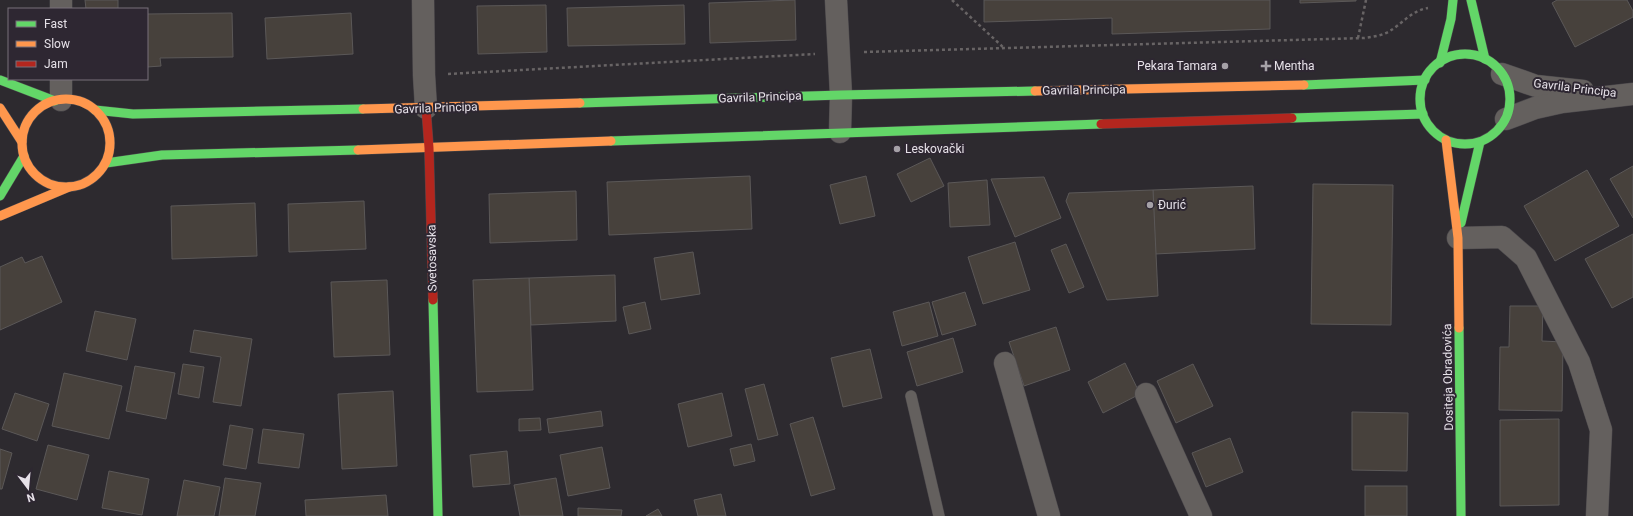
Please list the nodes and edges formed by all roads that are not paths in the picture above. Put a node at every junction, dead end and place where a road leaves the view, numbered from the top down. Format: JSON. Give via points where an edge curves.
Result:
{"nodes":[{"id":1,"x":423,"y":0,"type":"edge"},
{"id":2,"x":836,"y":0,"type":"edge"},
{"id":3,"x":1471,"y":0,"type":"edge"},
{"id":4,"x":1452,"y":2,"type":"edge"},
{"id":5,"x":1485,"y":59,"type":"junction"},
{"id":6,"x":1440,"y":62,"type":"junction"},
{"id":7,"x":1502,"y":74,"type":"junction"},
{"id":8,"x":0,"y":80,"type":"edge"},
{"id":9,"x":1425,"y":80,"type":"junction"},
{"id":10,"x":59,"y":93,"type":"edge"},
{"id":11,"x":1629,"y":94,"type":"edge"},
{"id":12,"x":841,"y":95,"type":"junction"},
{"id":13,"x":0,"y":108,"type":"edge"},
{"id":14,"x":426,"y":108,"type":"junction"},
{"id":15,"x":95,"y":110,"type":"junction"},
{"id":16,"x":1423,"y":114,"type":"junction"},
{"id":17,"x":1506,"y":119,"type":"junction"},
{"id":18,"x":840,"y":132,"type":"junction"},
{"id":19,"x":1446,"y":140,"type":"junction"},
{"id":20,"x":22,"y":142,"type":"junction"},
{"id":21,"x":1480,"y":142,"type":"junction"},
{"id":22,"x":429,"y":148,"type":"junction"},
{"id":23,"x":24,"y":156,"type":"junction"},
{"id":24,"x":106,"y":163,"type":"junction"},
{"id":25,"x":70,"y":187,"type":"junction"},
{"id":26,"x":0,"y":196,"type":"edge"},
{"id":27,"x":0,"y":216,"type":"edge"},
{"id":28,"x":1458,"y":238,"type":"junction"},
{"id":29,"x":1006,"y":363,"type":"dead end"},
{"id":30,"x":1146,"y":394,"type":"dead end"},
{"id":31,"x":911,"y":396,"type":"dead end"},
{"id":32,"x":438,"y":516,"type":"edge"},
{"id":33,"x":939,"y":516,"type":"edge"},
{"id":34,"x":1049,"y":516,"type":"edge"},
{"id":35,"x":1201,"y":516,"type":"edge"},
{"id":36,"x":1461,"y":516,"type":"edge"},
{"id":37,"x":1597,"y":516,"type":"edge"}],
"edges":[{"from":1,"to":14,"type":"street","name":"Svetosavska"},
{"from":2,"to":12,"type":"street"},
{"from":3,"to":5,"type":"street"},
{"from":4,"to":6,"type":"street","via":[[1451,19]]},
{"from":5,"to":6,"type":"street","via":[[1474,55],[1462,55]]},
{"from":5,"to":7,"type":"street","via":[[1495,65]]},
{"from":6,"to":9,"type":"street"},
{"from":7,"to":11,"type":"street","name":"Gavrila Principa","via":[[1536,86]]},
{"from":7,"to":17,"type":"street","via":[[1510,96]]},
{"from":8,"to":10,"type":"street"},
{"from":9,"to":12,"type":"street","name":"Gavrila Principa","via":[[1245,87]]},
{"from":9,"to":16,"type":"street","via":[[1421,91]]},
{"from":10,"to":15,"type":"street"},
{"from":10,"to":20,"type":"street","via":[[32,116],[25,128]]},
{"from":11,"to":17,"type":"street","name":"Gavrila Principa","via":[[1562,102],[1535,108]]},
{"from":12,"to":14,"type":"street","name":"Gavrila Principa"},
{"from":12,"to":18,"type":"street"},
{"from":13,"to":20,"type":"street"},
{"from":14,"to":15,"type":"street","name":"Gavrila Principa","via":[[133,114]]},
{"from":14,"to":22,"type":"street","name":"Svetosavska"},
{"from":15,"to":24,"type":"street","via":[[104,121],[110,135]]},
{"from":16,"to":18,"type":"street"},
{"from":16,"to":19,"type":"street","via":[[1436,134]]},
{"from":17,"to":21,"type":"street","via":[[1490,136]]},
{"from":18,"to":22,"type":"street"},
{"from":19,"to":21,"type":"street","via":[[1463,144]]},
{"from":19,"to":28,"type":"street","name":"Dositeja Obradovića"},
{"from":20,"to":23,"type":"street"},
{"from":21,"to":28,"type":"street","name":"Dositeja Obradovića"},
{"from":22,"to":24,"type":"street","via":[[162,155]]},
{"from":22,"to":32,"type":"street","name":"Svetosavska"},
{"from":23,"to":25,"type":"street","via":[[31,169],[41,179],[55,186]]},
{"from":23,"to":26,"type":"street"},
{"from":24,"to":25,"type":"street","via":[[97,175],[84,183]]},
{"from":25,"to":27,"type":"street"},
{"from":28,"to":36,"type":"street","name":"Dositeja Obradovića"},
{"from":28,"to":37,"type":"street","via":[[1502,237],[1526,258],[1579,362],[1601,430]]},
{"from":29,"to":34,"type":"street"},
{"from":30,"to":35,"type":"street"},
{"from":31,"to":33,"type":"lane"}]}
